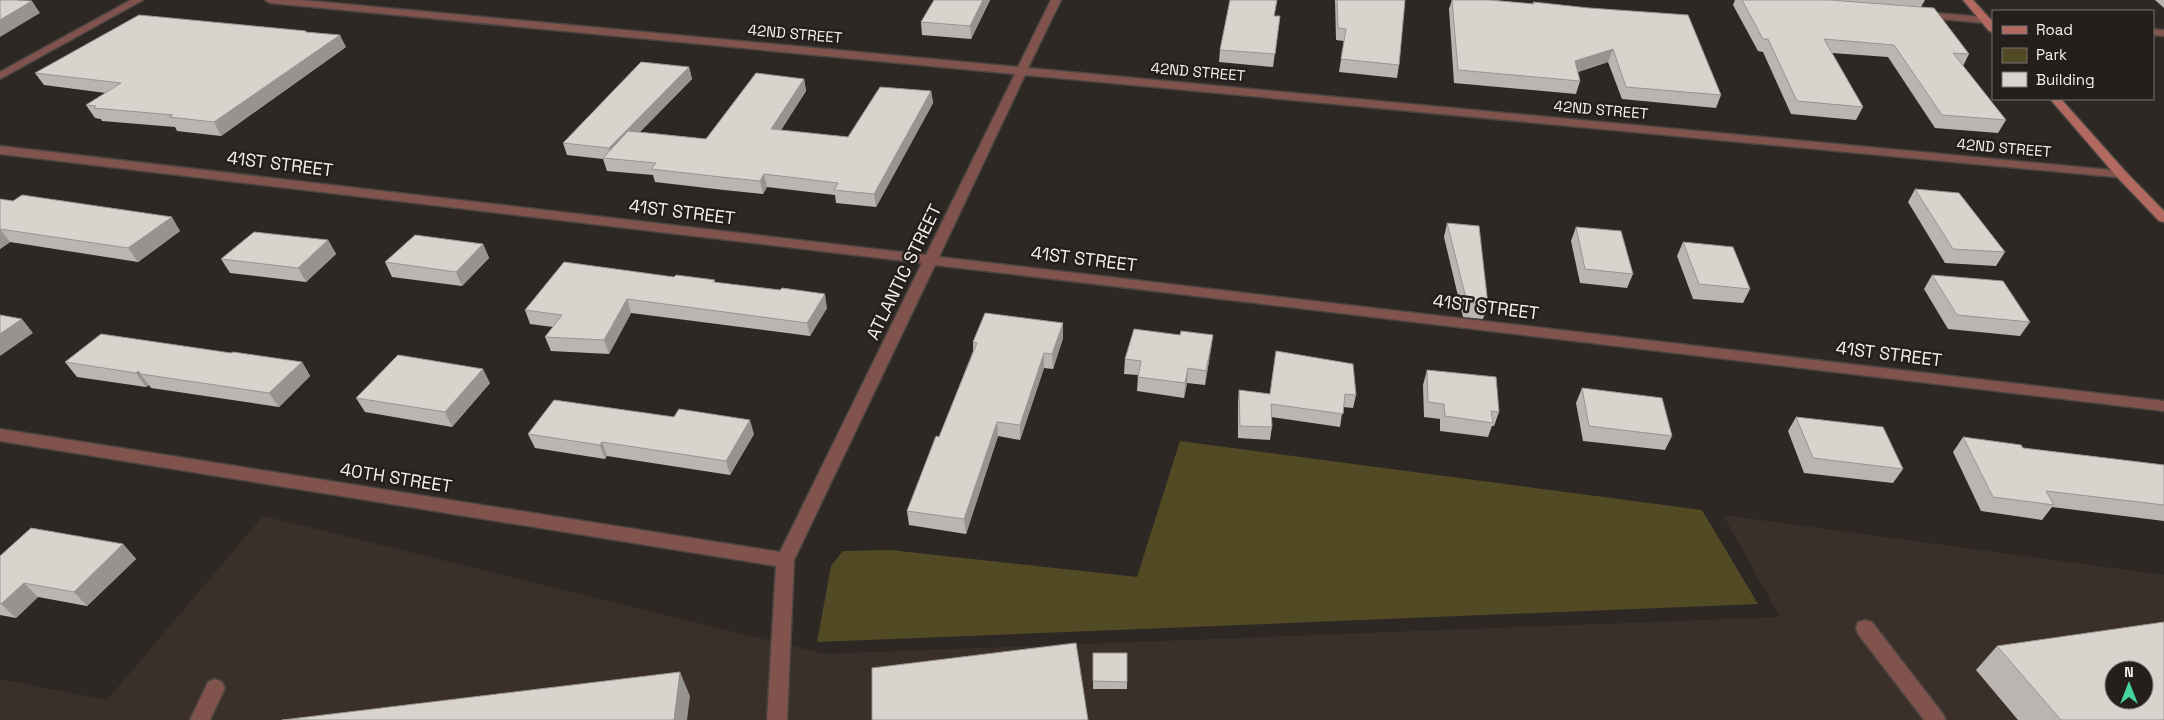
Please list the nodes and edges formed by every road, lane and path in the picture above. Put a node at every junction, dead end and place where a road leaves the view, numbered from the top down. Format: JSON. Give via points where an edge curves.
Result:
{"nodes":[{"id":1,"x":138,"y":0,"type":"edge"},
{"id":2,"x":270,"y":0,"type":"edge"},
{"id":3,"x":1056,"y":0,"type":"edge"},
{"id":4,"x":1968,"y":0,"type":"edge"},
{"id":5,"x":1907,"y":14,"type":"edge"},
{"id":6,"x":1985,"y":20,"type":"junction"},
{"id":7,"x":1992,"y":28,"type":"edge"},
{"id":8,"x":1022,"y":71,"type":"junction"},
{"id":9,"x":0,"y":76,"type":"edge"},
{"id":10,"x":2056,"y":100,"type":"edge"},
{"id":11,"x":0,"y":150,"type":"edge"},
{"id":12,"x":2122,"y":175,"type":"junction"},
{"id":13,"x":2164,"y":218,"type":"edge"},
{"id":14,"x":930,"y":260,"type":"junction"},
{"id":15,"x":2164,"y":406,"type":"edge"},
{"id":16,"x":0,"y":435,"type":"edge"},
{"id":17,"x":785,"y":560,"type":"junction"},
{"id":18,"x":1865,"y":628,"type":"dead end"},
{"id":19,"x":215,"y":688,"type":"dead end"},
{"id":20,"x":200,"y":720,"type":"edge"},
{"id":21,"x":776,"y":720,"type":"edge"},
{"id":22,"x":1936,"y":720,"type":"edge"}],
"edges":[{"from":1,"to":9,"type":"street"},
{"from":2,"to":8,"type":"street","name":"42ND STREET"},
{"from":3,"to":8,"type":"street","name":"ATLANTIC STREET"},
{"from":4,"to":6,"type":"main road"},
{"from":5,"to":6,"type":"street"},
{"from":6,"to":7,"type":"main road"},
{"from":8,"to":12,"type":"street","name":"42ND STREET"},
{"from":8,"to":14,"type":"street","name":"ATLANTIC STREET"},
{"from":10,"to":12,"type":"main road"},
{"from":11,"to":14,"type":"street","name":"41ST STREET"},
{"from":12,"to":13,"type":"main road"},
{"from":14,"to":15,"type":"street","name":"41ST STREET"},
{"from":14,"to":17,"type":"street","name":"ATLANTIC STREET"},
{"from":16,"to":17,"type":"street","name":"40TH STREET"},
{"from":17,"to":21,"type":"street"},
{"from":18,"to":22,"type":"street"},
{"from":19,"to":20,"type":"street"}]}
